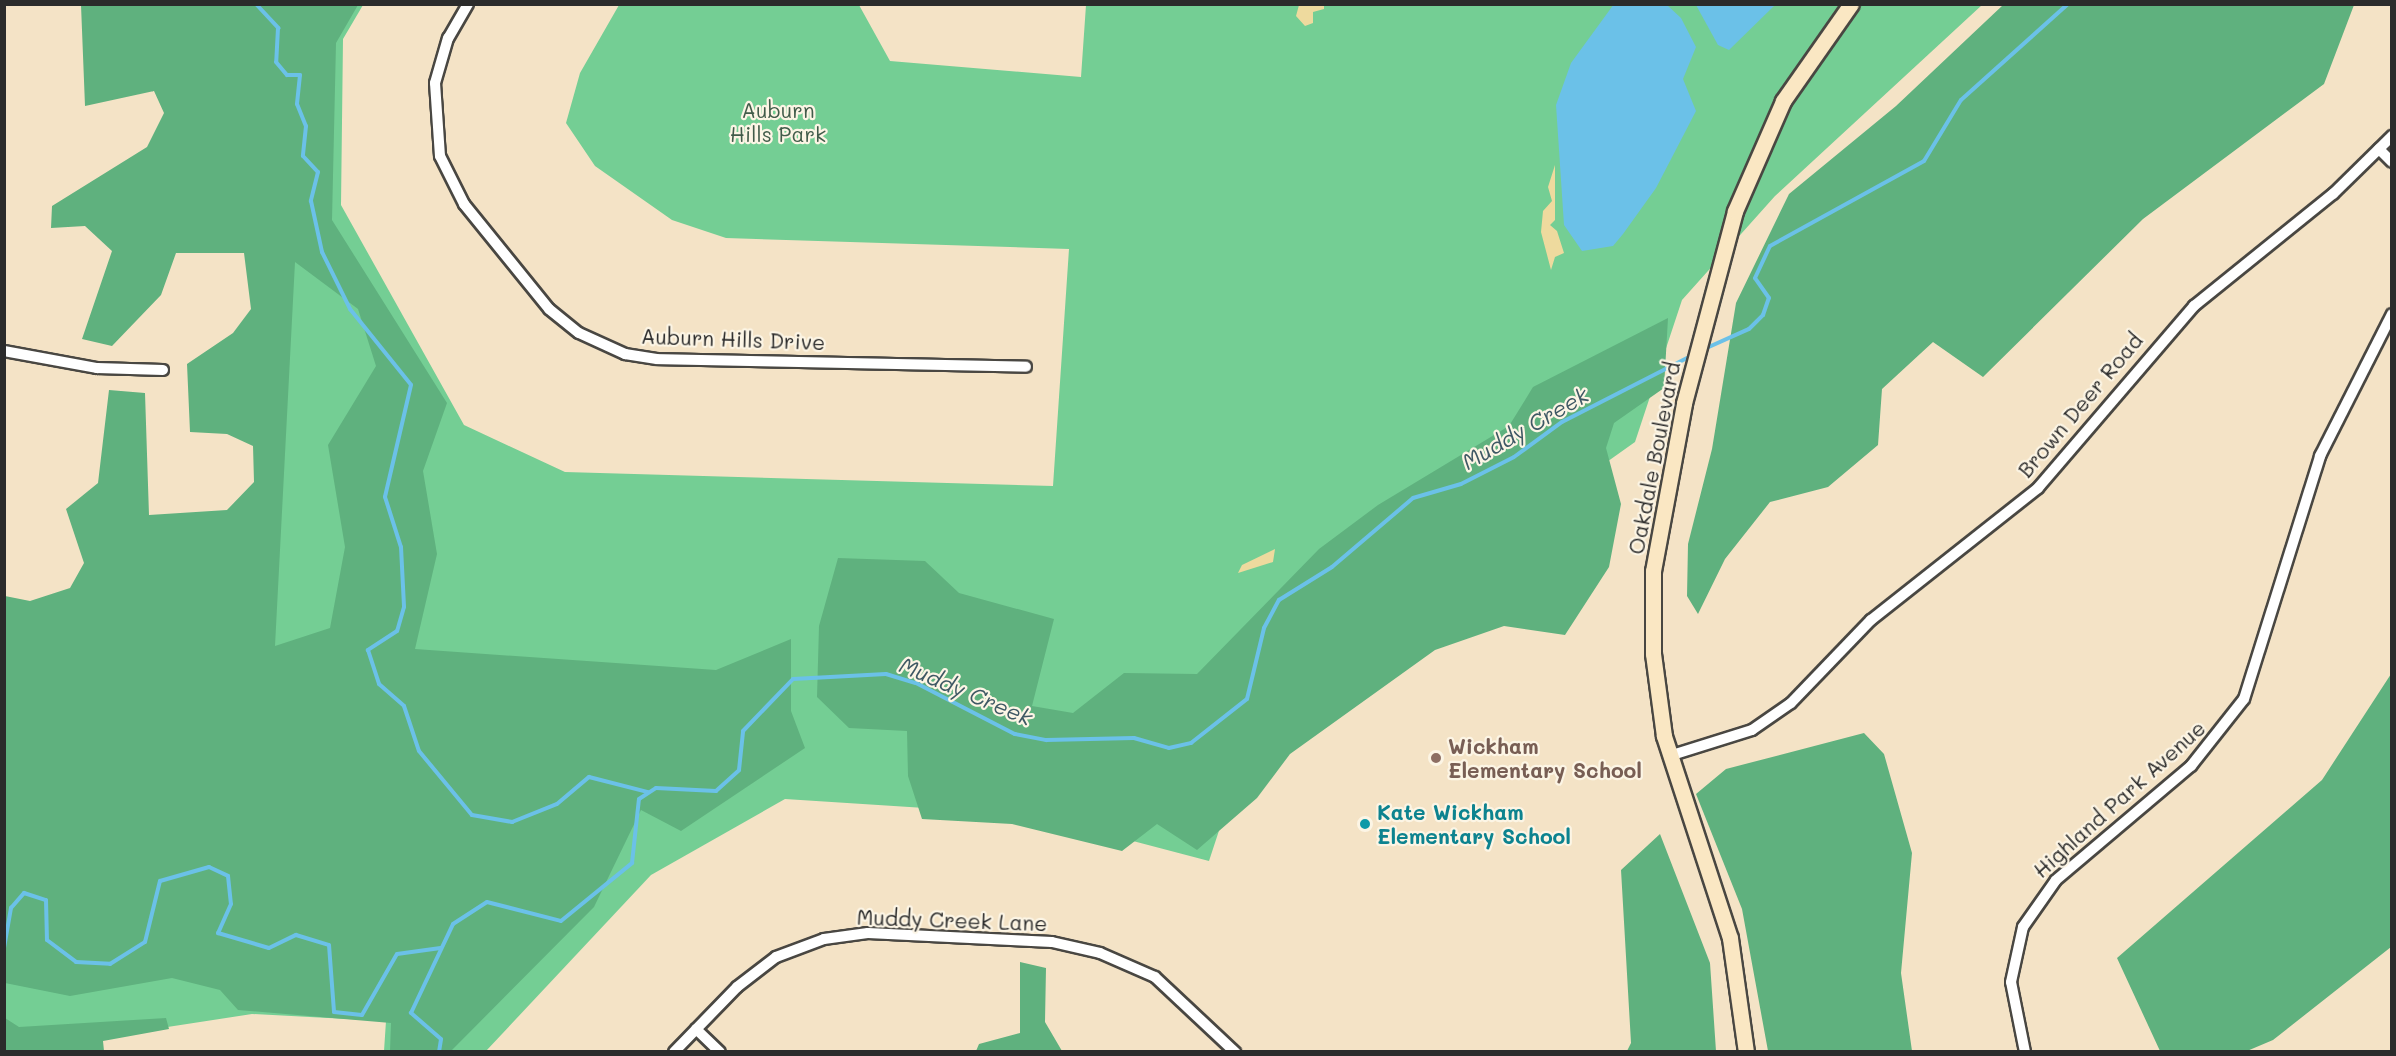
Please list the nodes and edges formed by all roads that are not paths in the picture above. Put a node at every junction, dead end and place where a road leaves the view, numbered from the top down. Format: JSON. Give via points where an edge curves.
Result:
{"nodes":[{"id":1,"x":468,"y":4,"type":"edge"},
{"id":2,"x":1851,"y":4,"type":"edge"},
{"id":3,"x":2391,"y":136,"type":"edge"},
{"id":4,"x":2379,"y":149,"type":"junction"},
{"id":5,"x":2391,"y":162,"type":"edge"},
{"id":6,"x":2391,"y":314,"type":"edge"},
{"id":7,"x":4,"y":351,"type":"edge"},
{"id":8,"x":1026,"y":367,"type":"dead end"},
{"id":9,"x":163,"y":370,"type":"dead end"},
{"id":10,"x":1669,"y":756,"type":"junction"},
{"id":11,"x":696,"y":1029,"type":"junction"},
{"id":12,"x":674,"y":1052,"type":"edge"},
{"id":13,"x":720,"y":1052,"type":"edge"},
{"id":14,"x":1234,"y":1052,"type":"edge"},
{"id":15,"x":1746,"y":1052,"type":"edge"},
{"id":16,"x":2025,"y":1052,"type":"edge"}],
"edges":[{"from":1,"to":8,"type":"street","name":"Auburn Hills Drive","via":[[448,38],[435,83],[441,156],[464,204],[549,309],[579,333],[625,354],[657,359]]},
{"from":2,"to":10,"type":"main road","name":"Oakdale Boulevard","via":[[1804,67],[1765,136],[1735,211],[1684,403],[1653,571],[1653,654]]},
{"from":3,"to":4,"type":"street","name":"Brown Deer Road"},
{"from":4,"to":5,"type":"street"},
{"from":4,"to":10,"type":"street","name":"Brown Deer Road","via":[[2173,327],[2038,488],[1871,620],[1791,703],[1744,734]]},
{"from":6,"to":16,"type":"street","name":"Highland Park Avenue","via":[[2320,456],[2244,699],[2191,766],[2056,880],[2023,927],[2011,982]]},
{"from":7,"to":9,"type":"street","via":[[97,368]]},
{"from":10,"to":15,"type":"main road","name":"Oakdale Boulevard","via":[[1730,939]]},
{"from":11,"to":12,"type":"street","name":"Muddy Creek Lane"},
{"from":11,"to":13,"type":"street"},
{"from":11,"to":14,"type":"street","name":"Muddy Creek Lane","via":[[736,987],[776,957],[824,939],[868,933],[1052,942],[1100,953],[1155,977]]}]}
